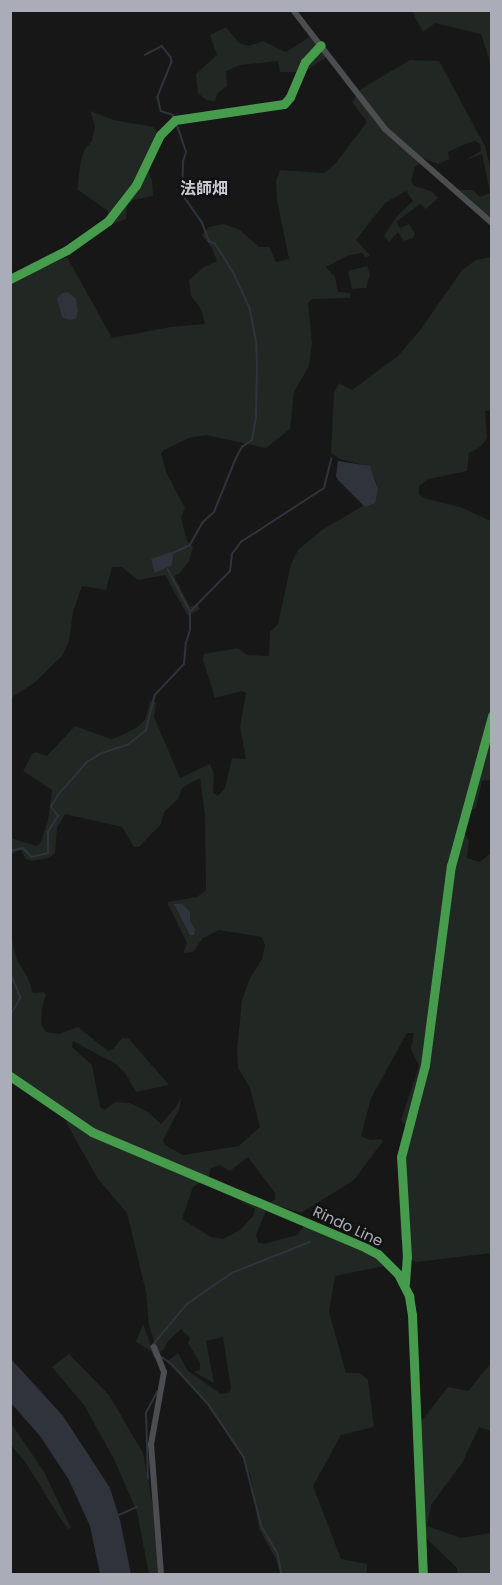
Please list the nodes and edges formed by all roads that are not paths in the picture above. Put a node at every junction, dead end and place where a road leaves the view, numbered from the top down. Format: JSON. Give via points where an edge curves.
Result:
{"nodes":[{"id":1,"x":293,"y":10,"type":"edge"},
{"id":2,"x":321,"y":45,"type":"junction"},
{"id":3,"x":492,"y":223,"type":"edge"},
{"id":4,"x":10,"y":279,"type":"edge"},
{"id":5,"x":492,"y":716,"type":"edge"},
{"id":6,"x":10,"y":1076,"type":"edge"},
{"id":7,"x":405,"y":1283,"type":"junction"},
{"id":8,"x":154,"y":1347,"type":"dead end"},
{"id":9,"x":160,"y":1575,"type":"edge"},
{"id":10,"x":423,"y":1575,"type":"edge"}],
"edges":[{"from":1,"to":2,"type":"street"},
{"from":2,"to":3,"type":"street","via":[[385,129]]},
{"from":2,"to":4,"type":"street","via":[[305,62],[284,104],[175,120],[160,135],[136,185],[108,221],[67,250]]},
{"from":5,"to":7,"type":"street","via":[[451,866],[425,1065],[401,1156]]},
{"from":6,"to":7,"type":"street","name":"Rindo Line","via":[[67,1117],[116,1144],[366,1248],[383,1259]]},
{"from":7,"to":10,"type":"street","via":[[412,1315]]},
{"from":8,"to":9,"type":"street","via":[[165,1372],[151,1444]]}]}
